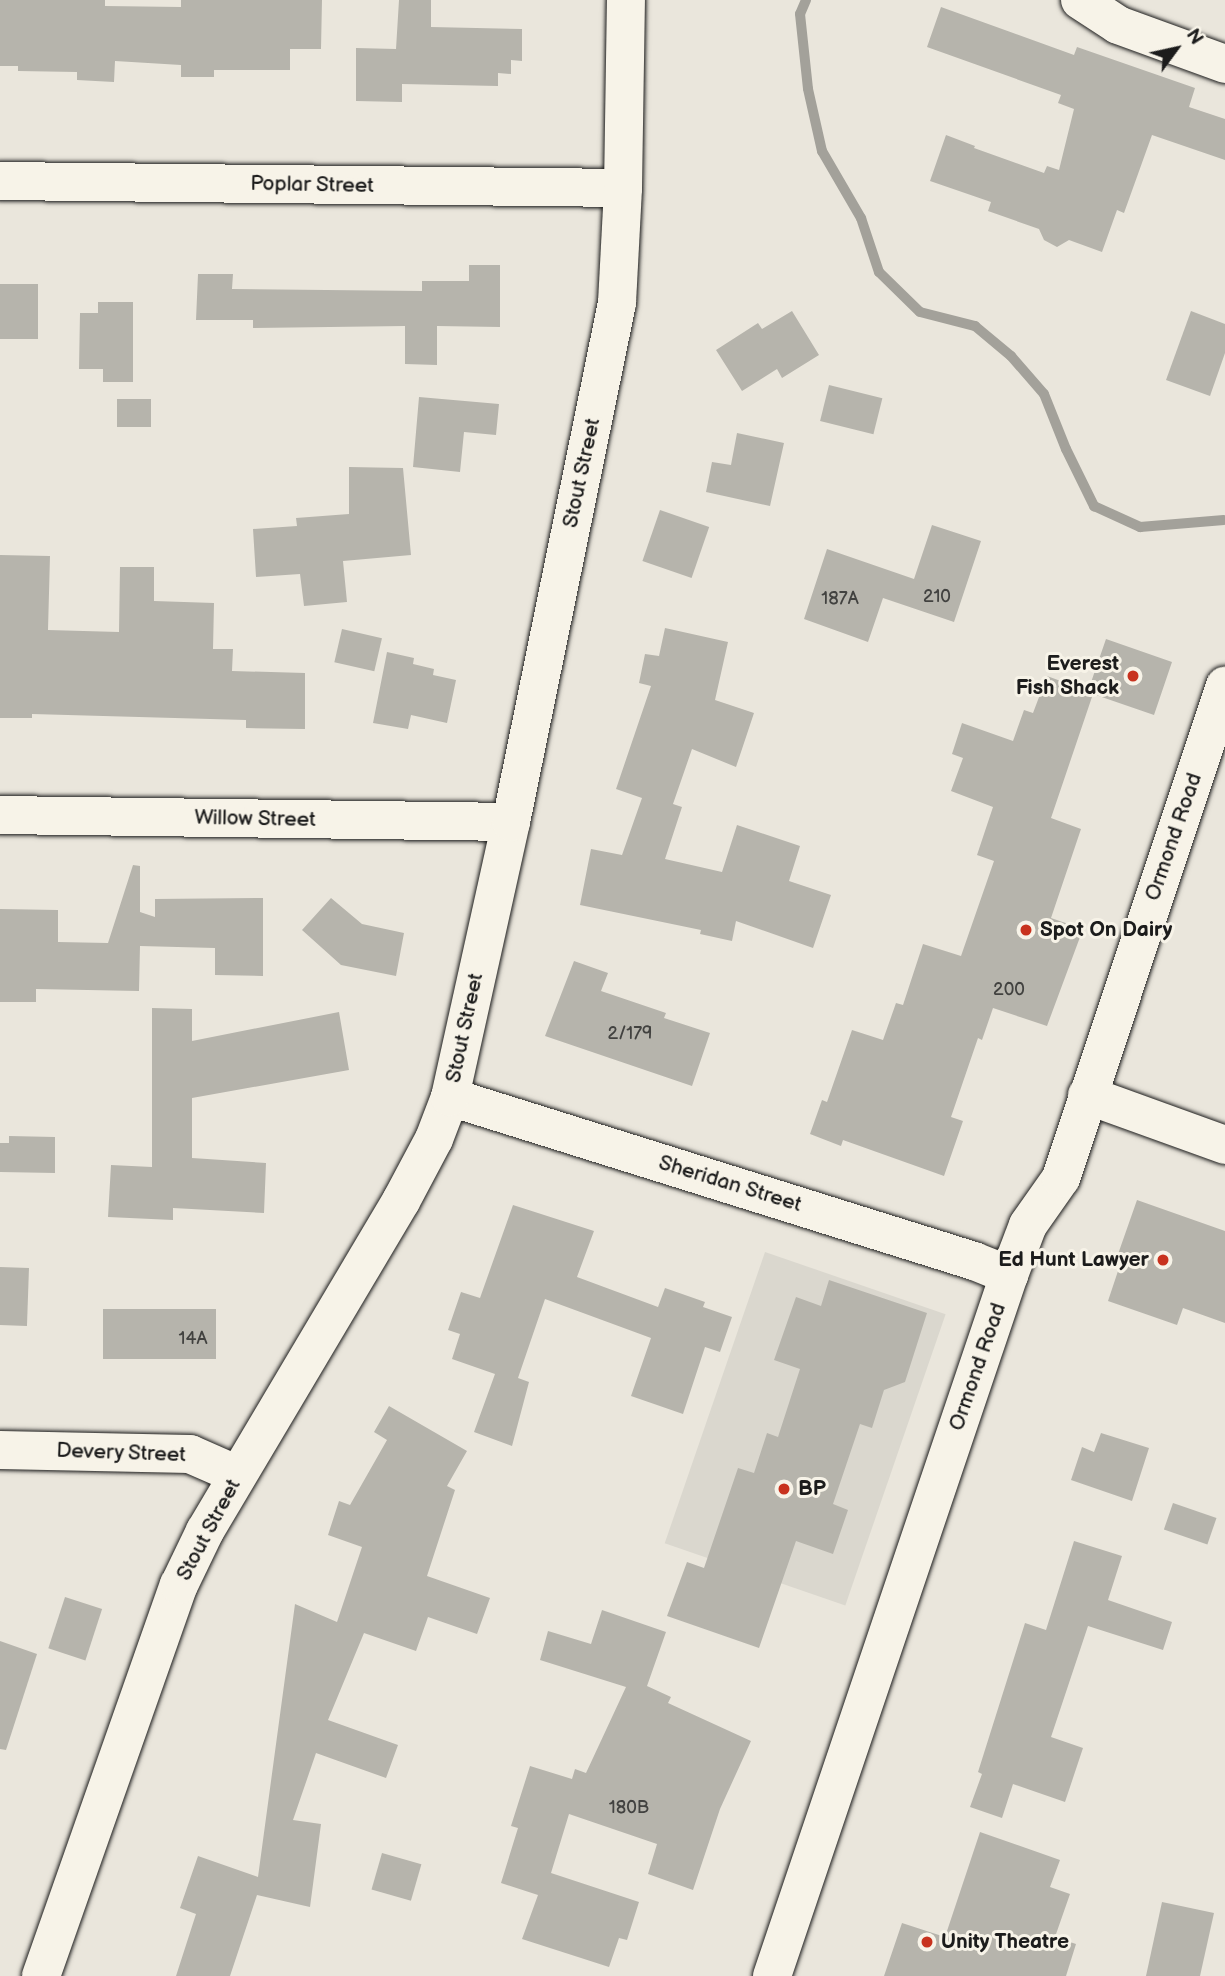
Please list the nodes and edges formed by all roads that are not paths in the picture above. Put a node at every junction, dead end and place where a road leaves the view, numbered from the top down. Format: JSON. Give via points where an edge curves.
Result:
{"nodes":[{"id":1,"x":625,"y":0,"type":"edge"},
{"id":2,"x":1080,"y":0,"type":"edge"},
{"id":3,"x":1225,"y":64,"type":"edge"},
{"id":4,"x":0,"y":181,"type":"edge"},
{"id":5,"x":623,"y":188,"type":"junction"},
{"id":6,"x":1225,"y":686,"type":"edge"},
{"id":7,"x":0,"y":815,"type":"edge"},
{"id":8,"x":511,"y":822,"type":"junction"},
{"id":9,"x":1087,"y":1095,"type":"junction"},
{"id":10,"x":450,"y":1097,"type":"junction"},
{"id":11,"x":1225,"y":1145,"type":"edge"},
{"id":12,"x":1009,"y":1275,"type":"junction"},
{"id":13,"x":0,"y":1450,"type":"edge"},
{"id":14,"x":238,"y":1475,"type":"junction"},
{"id":15,"x":41,"y":1976,"type":"edge"},
{"id":16,"x":772,"y":1976,"type":"edge"}],
"edges":[{"from":1,"to":5,"type":"street","name":"Stout Street"},
{"from":2,"to":3,"type":"street","via":[[1118,25]]},
{"from":4,"to":5,"type":"street","name":"Poplar Street"},
{"from":5,"to":8,"type":"street","name":"Stout Street","via":[[617,303]]},
{"from":6,"to":9,"type":"street","name":"Ormond Road"},
{"from":7,"to":8,"type":"street","name":"Willow Street"},
{"from":8,"to":10,"type":"street","name":"Stout Street"},
{"from":9,"to":11,"type":"street"},
{"from":9,"to":12,"type":"street","name":"Ormond Road","via":[[1061,1178],[1028,1225]]},
{"from":10,"to":12,"type":"street","name":"Sheridan Street"},
{"from":10,"to":14,"type":"street","name":"Stout Street","via":[[401,1201]]},
{"from":12,"to":16,"type":"street","name":"Ormond Road"},
{"from":13,"to":14,"type":"street","name":"Devery Street","via":[[190,1454]]},
{"from":14,"to":15,"type":"street","name":"Stout Street","via":[[179,1585]]}]}
